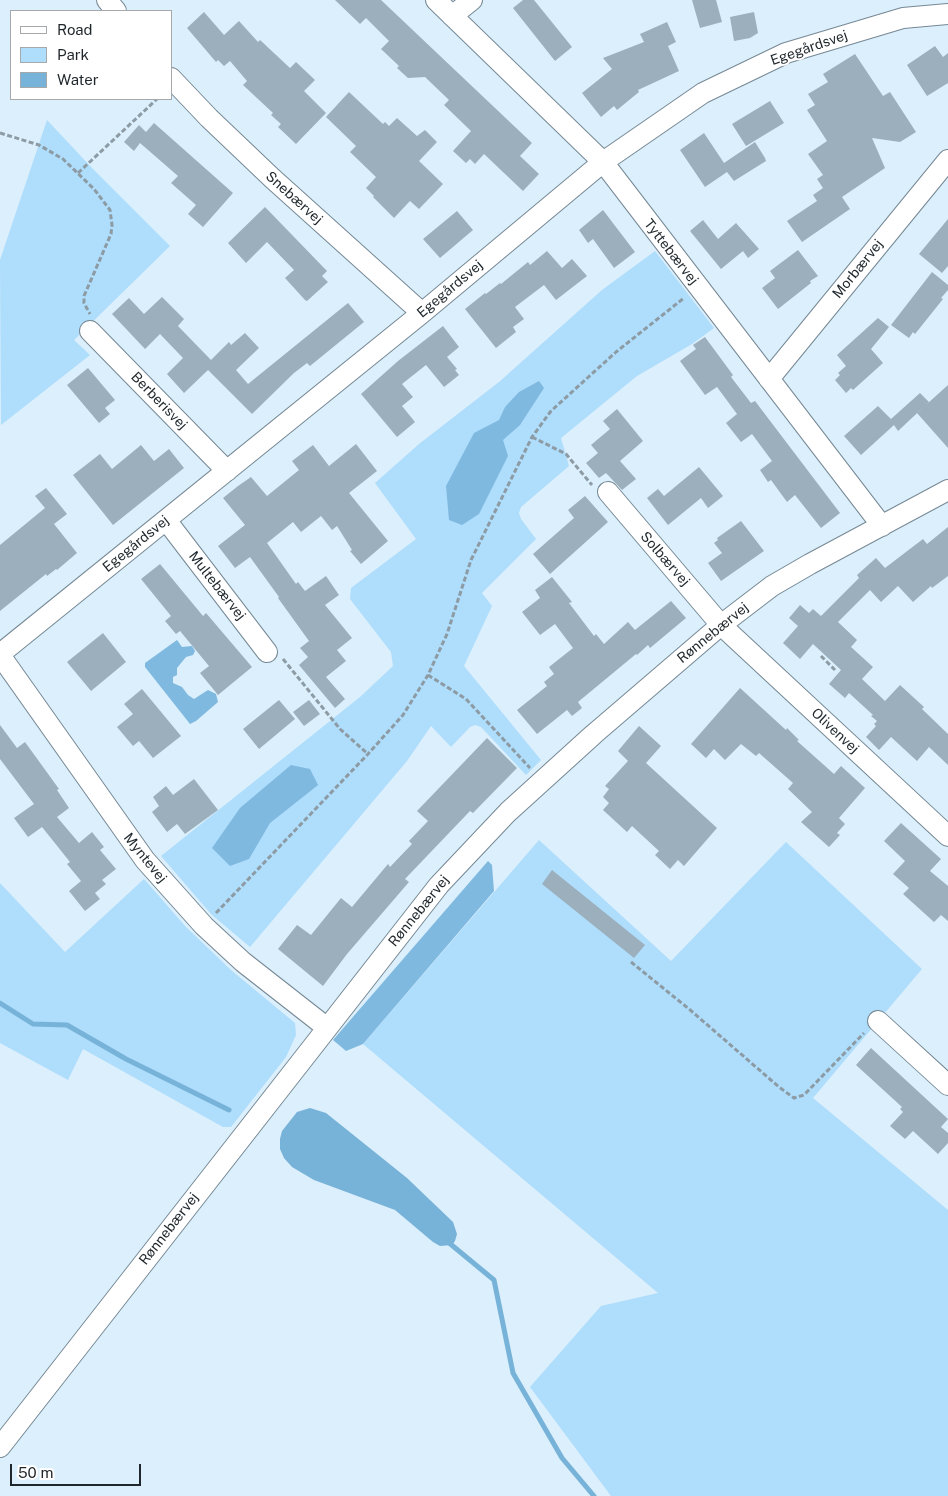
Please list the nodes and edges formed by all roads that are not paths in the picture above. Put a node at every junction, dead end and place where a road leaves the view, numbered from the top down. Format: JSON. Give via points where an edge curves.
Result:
{"nodes":[{"id":1,"x":107,"y":0,"type":"edge"},
{"id":2,"x":436,"y":0,"type":"edge"},
{"id":3,"x":472,"y":0,"type":"edge"},
{"id":4,"x":902,"y":9,"type":"edge"},
{"id":5,"x":115,"y":10,"type":"edge"},
{"id":6,"x":948,"y":14,"type":"edge"},
{"id":7,"x":452,"y":16,"type":"junction"},
{"id":8,"x":172,"y":79,"type":"edge"},
{"id":9,"x":948,"y":160,"type":"edge"},
{"id":10,"x":603,"y":162,"type":"junction"},
{"id":11,"x":422,"y":312,"type":"junction"},
{"id":12,"x":90,"y":331,"type":"road end"},
{"id":13,"x":769,"y":378,"type":"junction"},
{"id":14,"x":227,"y":471,"type":"junction"},
{"id":15,"x":948,"y":490,"type":"edge"},
{"id":16,"x":608,"y":492,"type":"road end"},
{"id":17,"x":166,"y":520,"type":"junction"},
{"id":18,"x":882,"y":526,"type":"junction"},
{"id":19,"x":722,"y":625,"type":"junction"},
{"id":20,"x":267,"y":652,"type":"road end"},
{"id":21,"x":0,"y":655,"type":"edge"},
{"id":22,"x":948,"y":836,"type":"edge"},
{"id":23,"x":878,"y":1021,"type":"road end"},
{"id":24,"x":326,"y":1028,"type":"junction"},
{"id":25,"x":948,"y":1085,"type":"edge"},
{"id":26,"x":0,"y":1447,"type":"edge"}],
"edges":[{"from":1,"to":5,"type":"street"},
{"from":2,"to":7,"type":"street","name":"Tyttebærvej"},
{"from":3,"to":7,"type":"street"},
{"from":4,"to":6,"type":"street","name":"Egegårdsvej"},
{"from":4,"to":10,"type":"street","name":"Egegårdsvej","via":[[786,53],[703,93]]},
{"from":7,"to":10,"type":"street","name":"Tyttebærvej"},
{"from":8,"to":11,"type":"street","name":"Snebærvej","via":[[251,158]]},
{"from":9,"to":13,"type":"street","name":"Morbærvej"},
{"from":10,"to":11,"type":"street","name":"Egegårdsvej"},
{"from":10,"to":13,"type":"street","name":"Tyttebærvej"},
{"from":11,"to":14,"type":"street","name":"Egegårdsvej"},
{"from":12,"to":14,"type":"street","name":"Berberisvej"},
{"from":13,"to":18,"type":"street","name":"Tyttebærvej"},
{"from":14,"to":17,"type":"street","name":"Egegårdsvej"},
{"from":15,"to":18,"type":"street","name":"Rønnebærvej"},
{"from":16,"to":19,"type":"street","name":"Solbærvej"},
{"from":17,"to":20,"type":"street","name":"Multebærvej"},
{"from":17,"to":21,"type":"street","name":"Egegårdsvej"},
{"from":18,"to":19,"type":"street","name":"Rønnebærvej","via":[[772,586]]},
{"from":19,"to":22,"type":"street","name":"Olivenvej"},
{"from":19,"to":24,"type":"street","name":"Rønnebærvej","via":[[508,812],[439,885]]},
{"from":21,"to":24,"type":"street","name":"Myntevej","via":[[145,860],[204,926],[243,962]]},
{"from":23,"to":25,"type":"street"},
{"from":24,"to":26,"type":"street","name":"Rønnebærvej"}]}
